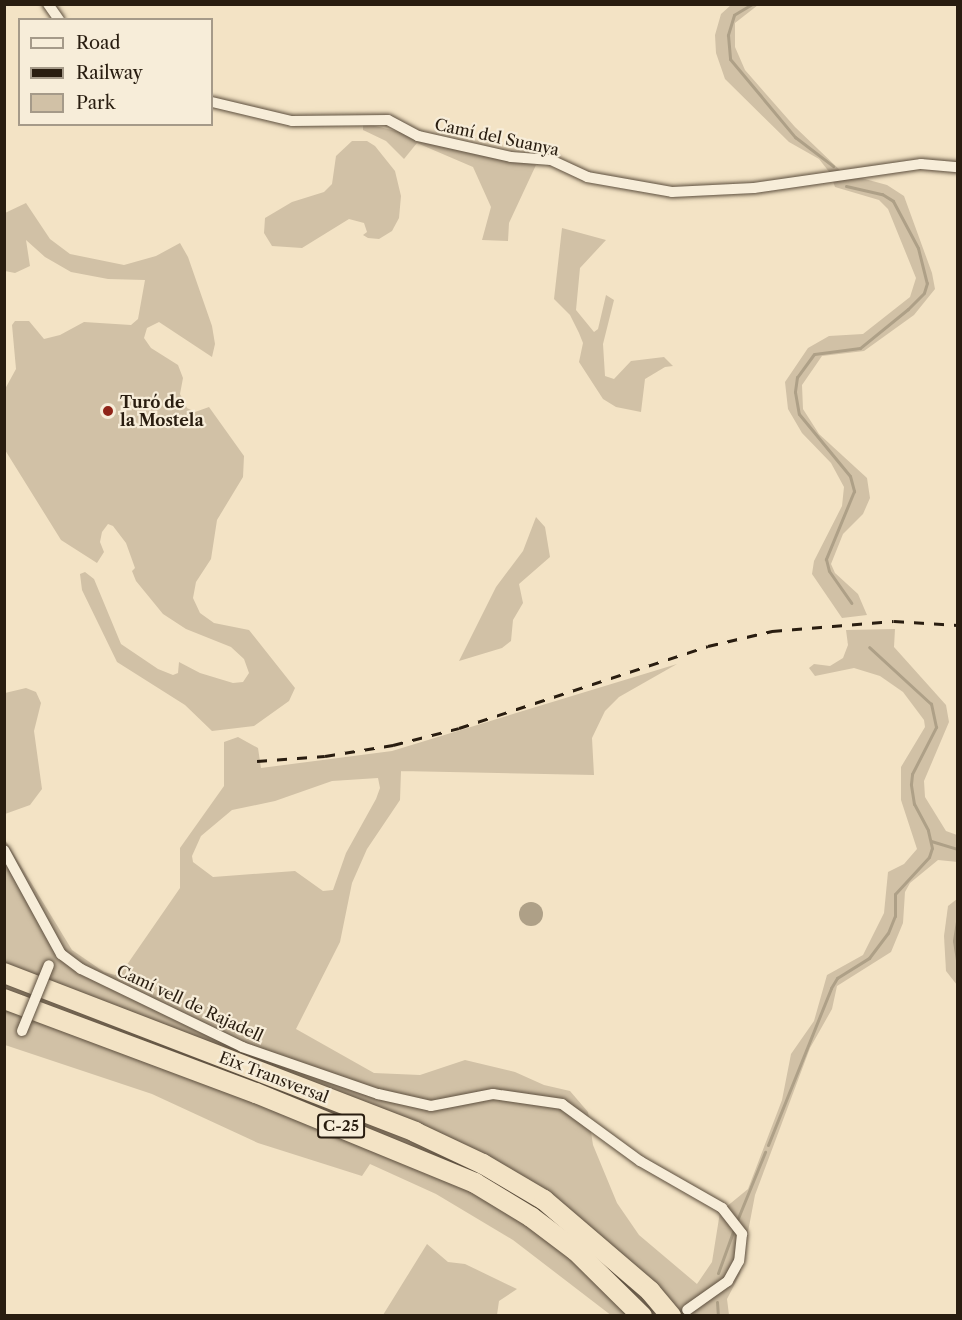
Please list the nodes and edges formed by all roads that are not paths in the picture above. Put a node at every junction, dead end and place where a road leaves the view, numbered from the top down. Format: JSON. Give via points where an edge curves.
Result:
{"nodes":[{"id":1,"x":48,"y":4,"type":"edge"},
{"id":2,"x":58,"y":18,"type":"edge"},
{"id":3,"x":213,"y":102,"type":"edge"},
{"id":4,"x":957,"y":167,"type":"edge"},
{"id":5,"x":4,"y":849,"type":"edge"},
{"id":6,"x":59,"y":951,"type":"junction"},
{"id":7,"x":4,"y":973,"type":"edge"},
{"id":8,"x":4,"y":999,"type":"edge"},
{"id":9,"x":20,"y":1036,"type":"dead end"},
{"id":10,"x":679,"y":1313,"type":"edge"},
{"id":11,"x":642,"y":1316,"type":"edge"}],
"edges":[{"from":1,"to":2,"type":"street"},
{"from":3,"to":4,"type":"street","name":"Camí del Suanya","via":[[292,121],[388,120],[418,136],[511,157],[551,160],[587,177],[672,192],[766,186],[921,164]]},
{"from":5,"to":6,"type":"street","name":"Camí vell de Rajadell"},
{"from":6,"to":9,"type":"street","bridge":true,"via":[[49,965]]},
{"from":6,"to":10,"type":"street","name":"Camí vell de Rajadell","via":[[81,969],[242,1047],[368,1091],[431,1106],[503,1094],[567,1106],[640,1161],[722,1208],[740,1229],[742,1246],[733,1274],[720,1288]]},
{"from":7,"to":10,"type":"highway","name":"Eix Transversal","number":"C-25","via":[[415,1132],[483,1164],[544,1200]]},
{"from":8,"to":11,"type":"highway","name":"Eix Transversal","number":"C-25","via":[[256,1093],[475,1183],[531,1217],[576,1251]]}]}
